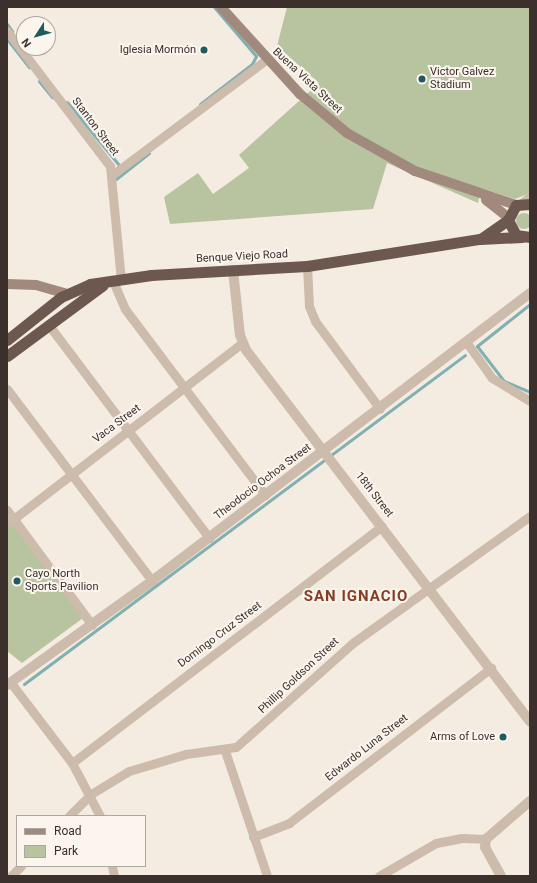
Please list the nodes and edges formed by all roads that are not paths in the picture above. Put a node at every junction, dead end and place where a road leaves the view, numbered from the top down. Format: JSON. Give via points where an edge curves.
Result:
{"nodes":[{"id":1,"x":221,"y":7,"type":"edge"},
{"id":2,"x":7,"y":31,"type":"edge"},
{"id":3,"x":266,"y":60,"type":"junction"},
{"id":4,"x":112,"y":176,"type":"junction"},
{"id":5,"x":478,"y":195,"type":"junction"},
{"id":6,"x":525,"y":202,"type":"edge"},
{"id":7,"x":508,"y":219,"type":"junction"},
{"id":8,"x":527,"y":237,"type":"edge"},
{"id":9,"x":480,"y":239,"type":"junction"},
{"id":10,"x":307,"y":266,"type":"junction"},
{"id":11,"x":233,"y":270,"type":"junction"},
{"id":12,"x":114,"y":281,"type":"junction"},
{"id":13,"x":7,"y":284,"type":"edge"},
{"id":14,"x":530,"y":293,"type":"edge"},
{"id":15,"x":67,"y":294,"type":"junction"},
{"id":16,"x":48,"y":324,"type":"junction"},
{"id":17,"x":7,"y":340,"type":"edge"},
{"id":18,"x":242,"y":343,"type":"junction"},
{"id":19,"x":467,"y":343,"type":"junction"},
{"id":20,"x":7,"y":356,"type":"edge"},
{"id":21,"x":184,"y":388,"type":"junction"},
{"id":22,"x":7,"y":389,"type":"edge"},
{"id":23,"x":530,"y":401,"type":"edge"},
{"id":24,"x":380,"y":409,"type":"junction"},
{"id":25,"x":127,"y":431,"type":"junction"},
{"id":26,"x":324,"y":451,"type":"junction"},
{"id":27,"x":70,"y":475,"type":"junction"},
{"id":28,"x":265,"y":495,"type":"junction"},
{"id":29,"x":7,"y":510,"type":"edge"},
{"id":30,"x":527,"y":518,"type":"edge"},
{"id":31,"x":10,"y":521,"type":"edge"},
{"id":32,"x":382,"y":526,"type":"junction"},
{"id":33,"x":530,"y":529,"type":"edge"},
{"id":34,"x":209,"y":538,"type":"junction"},
{"id":35,"x":152,"y":580,"type":"junction"},
{"id":36,"x":431,"y":589,"type":"junction"},
{"id":37,"x":92,"y":625,"type":"junction"},
{"id":38,"x":491,"y":668,"type":"junction"},
{"id":39,"x":9,"y":684,"type":"edge"},
{"id":40,"x":530,"y":722,"type":"edge"},
{"id":41,"x":225,"y":751,"type":"junction"},
{"id":42,"x":72,"y":763,"type":"junction"},
{"id":43,"x":91,"y":794,"type":"junction"},
{"id":44,"x":530,"y":801,"type":"edge"},
{"id":45,"x":70,"y":815,"type":"edge"},
{"id":46,"x":100,"y":815,"type":"edge"},
{"id":47,"x":253,"y":837,"type":"junction"},
{"id":48,"x":486,"y":839,"type":"junction"},
{"id":49,"x":20,"y":867,"type":"edge"},
{"id":50,"x":11,"y":876,"type":"edge"},
{"id":51,"x":267,"y":876,"type":"edge"},
{"id":52,"x":379,"y":876,"type":"edge"},
{"id":53,"x":501,"y":876,"type":"edge"}],
"edges":[{"from":1,"to":3,"type":"main road","name":"Buena Vista Street"},
{"from":2,"to":4,"type":"street","name":"Stanton Street","via":[[106,160]]},
{"from":3,"to":4,"type":"street"},
{"from":3,"to":5,"type":"main road","name":"Buena Vista Street","via":[[320,112],[347,133],[410,168]]},
{"from":4,"to":12,"type":"street","name":"Stanton Street"},
{"from":5,"to":6,"type":"main road","name":"Buena Vista Street"},
{"from":5,"to":7,"type":"main road","name":"Buena Vista Street"},
{"from":6,"to":7,"type":"highway","name":"Benque Viejo Road"},
{"from":7,"to":8,"type":"highway","via":[[512,231]]},
{"from":7,"to":9,"type":"highway","name":"Benque Viejo Road"},
{"from":8,"to":9,"type":"highway","name":"Benque Viejo Road"},
{"from":9,"to":10,"type":"highway","name":"Benque Viejo Road"},
{"from":10,"to":11,"type":"highway","name":"Benque Viejo Road"},
{"from":10,"to":24,"type":"street","via":[[313,317]]},
{"from":11,"to":12,"type":"highway","name":"Benque Viejo Road"},
{"from":11,"to":18,"type":"street"},
{"from":12,"to":15,"type":"highway","name":"Benque Viejo Road","via":[[82,286]]},
{"from":12,"to":16,"type":"highway"},
{"from":12,"to":21,"type":"street","name":"Stanton Street","via":[[125,309]]},
{"from":13,"to":15,"type":"main road","via":[[36,285]]},
{"from":14,"to":19,"type":"street","name":"Theodocio Ochoa Street"},
{"from":15,"to":17,"type":"highway","name":"Benque Viejo Road"},
{"from":16,"to":20,"type":"highway"},
{"from":16,"to":25,"type":"street"},
{"from":18,"to":21,"type":"street","name":"Vaca Street"},
{"from":18,"to":26,"type":"street","name":"18th Street"},
{"from":19,"to":23,"type":"street","via":[[492,378]]},
{"from":19,"to":24,"type":"street","name":"Theodocio Ochoa Street"},
{"from":21,"to":25,"type":"street","name":"Vaca Street"},
{"from":21,"to":28,"type":"street","name":"Stanton Street"},
{"from":22,"to":27,"type":"street"},
{"from":24,"to":26,"type":"street","name":"Theodocio Ochoa Street"},
{"from":25,"to":27,"type":"street","name":"Vaca Street"},
{"from":25,"to":34,"type":"street"},
{"from":26,"to":28,"type":"street","name":"Theodocio Ochoa Street"},
{"from":26,"to":32,"type":"street","name":"18th Street"},
{"from":27,"to":31,"type":"street","name":"Vaca Street"},
{"from":27,"to":35,"type":"street"},
{"from":28,"to":34,"type":"street","name":"Theodocio Ochoa Street"},
{"from":29,"to":31,"type":"street"},
{"from":30,"to":33,"type":"street"},
{"from":30,"to":36,"type":"street","name":"Phillip Goldson Street"},
{"from":31,"to":37,"type":"street"},
{"from":32,"to":36,"type":"street","name":"18th Street"},
{"from":32,"to":42,"type":"street","name":"Domingo Cruz Street"},
{"from":34,"to":35,"type":"street","name":"Theodocio Ochoa Street"},
{"from":35,"to":37,"type":"street","name":"Theodocio Ochoa Street"},
{"from":36,"to":38,"type":"street","name":"18th Street"},
{"from":36,"to":41,"type":"street","name":"Phillip Goldson Street","via":[[354,642],[247,739]]},
{"from":37,"to":39,"type":"street","name":"Theodocio Ochoa Street"},
{"from":38,"to":40,"type":"street","name":"18th Street"},
{"from":38,"to":47,"type":"street","name":"Edwardo Luna Street","via":[[288,823]]},
{"from":39,"to":42,"type":"street"},
{"from":41,"to":43,"type":"street","name":"Phillip Goldson Street","via":[[162,760],[113,779]]},
{"from":41,"to":47,"type":"street"},
{"from":42,"to":43,"type":"street"},
{"from":43,"to":45,"type":"street","name":"Phillip Goldson Street"},
{"from":43,"to":46,"type":"street"},
{"from":44,"to":48,"type":"street"},
{"from":47,"to":51,"type":"street"},
{"from":48,"to":52,"type":"street","via":[[461,838],[436,843]]},
{"from":48,"to":53,"type":"street","via":[[484,848]]},
{"from":49,"to":50,"type":"street"}]}
